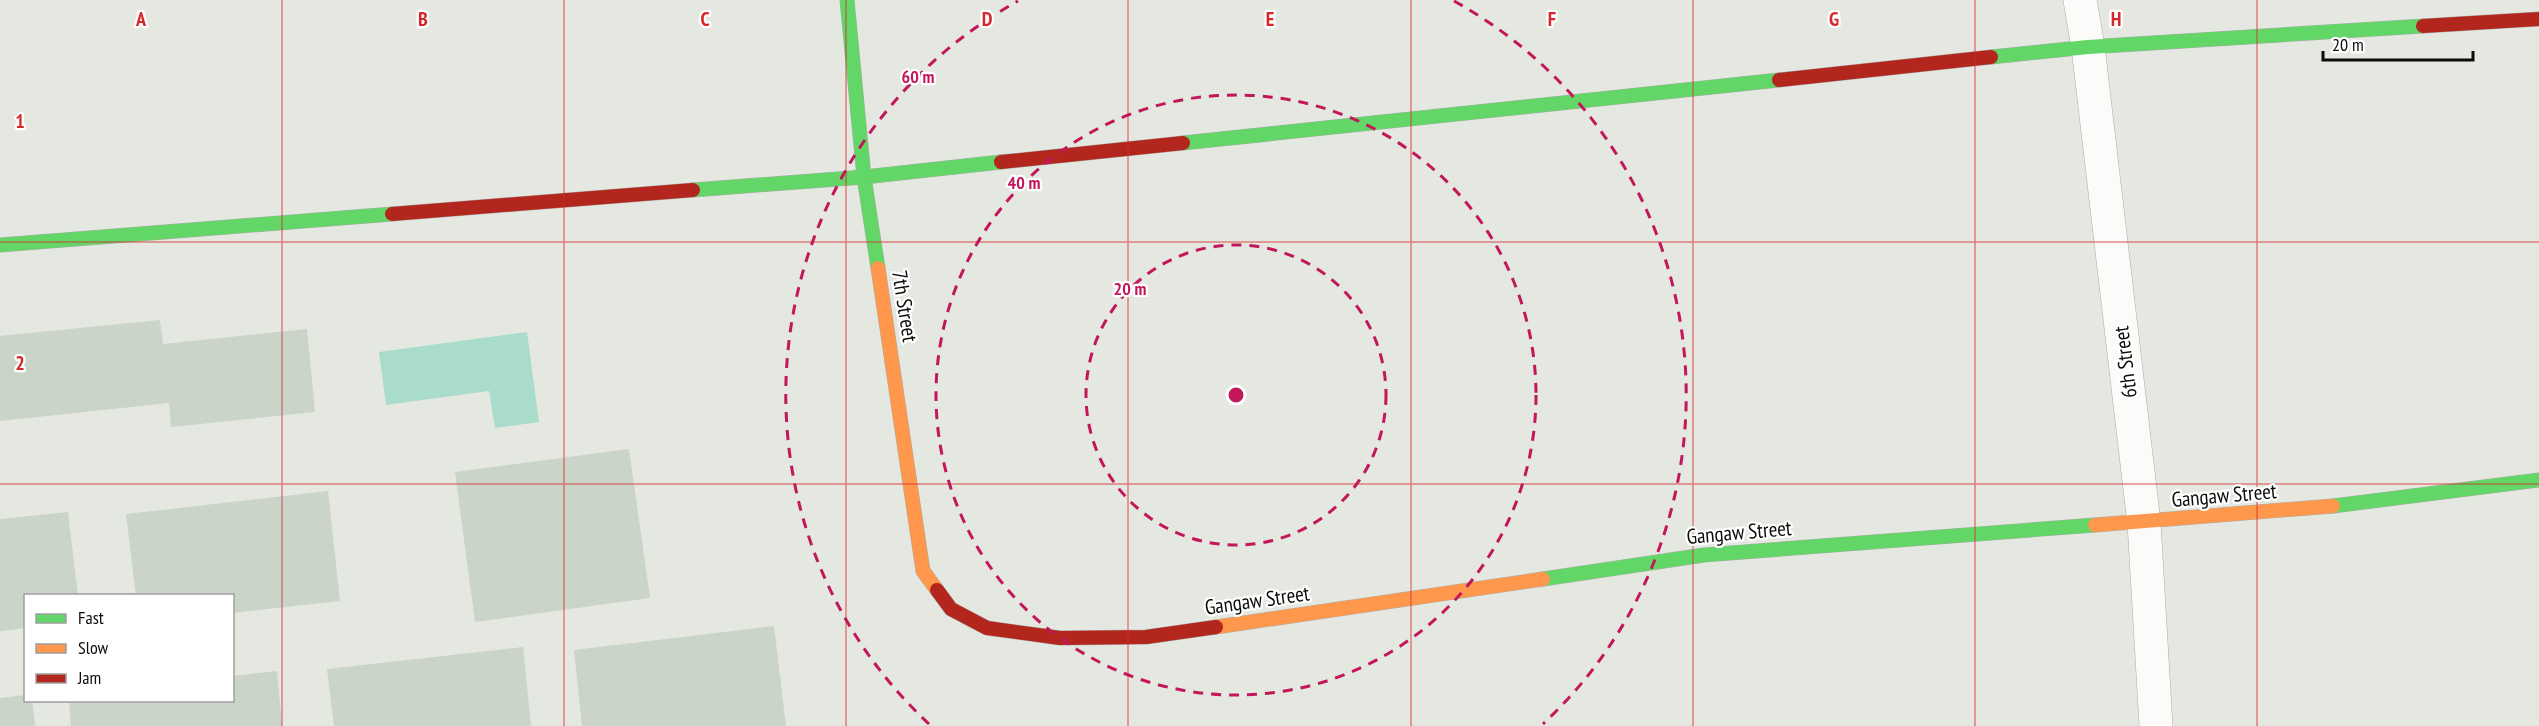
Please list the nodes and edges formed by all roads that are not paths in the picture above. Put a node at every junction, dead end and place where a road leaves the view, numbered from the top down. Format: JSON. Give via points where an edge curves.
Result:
{"nodes":[{"id":1,"x":847,"y":0,"type":"edge"},
{"id":2,"x":2080,"y":0,"type":"edge"},
{"id":3,"x":2539,"y":19,"type":"edge"},
{"id":4,"x":2088,"y":47,"type":"junction"},
{"id":5,"x":864,"y":177,"type":"junction"},
{"id":6,"x":0,"y":245,"type":"edge"},
{"id":7,"x":2539,"y":480,"type":"edge"},
{"id":8,"x":2144,"y":523,"type":"junction"},
{"id":9,"x":951,"y":609,"type":"joint"},
{"id":10,"x":2156,"y":726,"type":"edge"}],
"edges":[{"from":1,"to":5,"type":"street","name":"7th Street"},
{"from":2,"to":4,"type":"street","name":"6th Street"},
{"from":3,"to":4,"type":"street"},
{"from":4,"to":5,"type":"street"},
{"from":4,"to":8,"type":"street","name":"6th Street"},
{"from":5,"to":6,"type":"street"},
{"from":5,"to":9,"type":"street","name":"7th Street","via":[[923,571]]},
{"from":7,"to":8,"type":"street","name":"Gangaw Street","via":[[2322,507]]},
{"from":8,"to":9,"type":"street","name":"Gangaw Street","via":[[1704,555],[1146,637],[1060,638],[987,628]]},
{"from":8,"to":10,"type":"street","name":"6th Street"}]}
